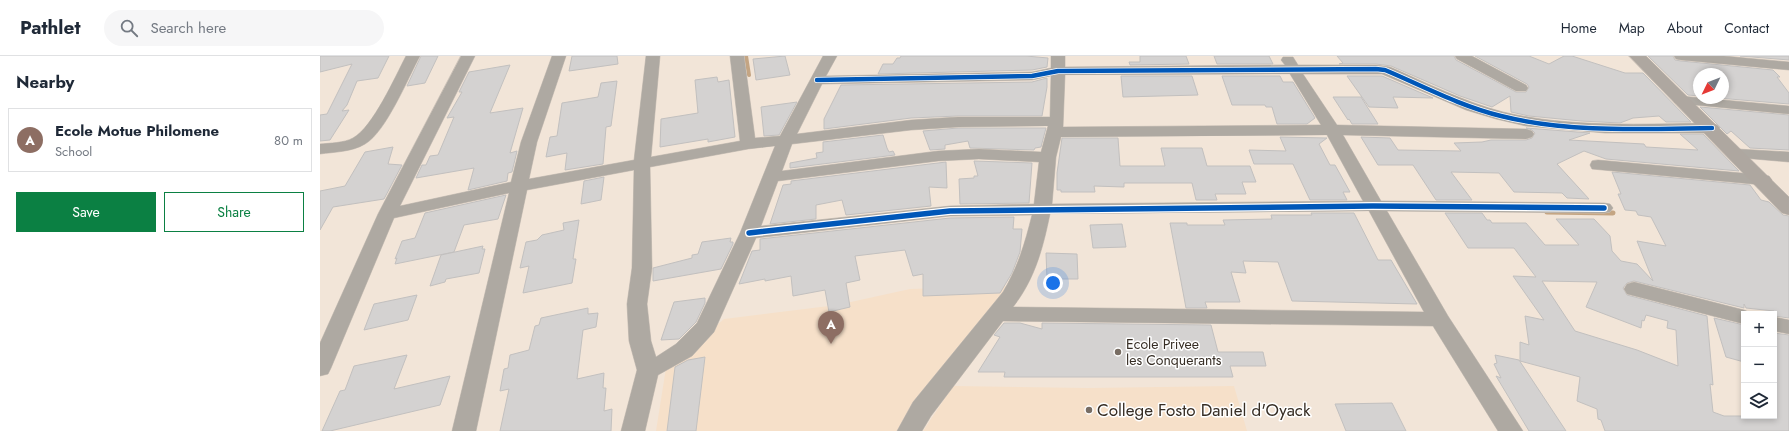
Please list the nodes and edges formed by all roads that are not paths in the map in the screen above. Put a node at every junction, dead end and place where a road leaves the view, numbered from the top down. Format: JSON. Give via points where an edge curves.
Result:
{"nodes":[{"id":1,"x":413,"y":56,"type":"edge"},
{"id":2,"x":468,"y":56,"type":"edge"},
{"id":3,"x":559,"y":56,"type":"edge"},
{"id":4,"x":653,"y":56,"type":"edge"},
{"id":5,"x":737,"y":56,"type":"edge"},
{"id":6,"x":830,"y":56,"type":"edge"},
{"id":7,"x":1462,"y":56,"type":"edge"},
{"id":8,"x":1637,"y":56,"type":"edge"},
{"id":9,"x":1681,"y":56,"type":"edge"},
{"id":10,"x":1290,"y":62,"type":"edge"},
{"id":11,"x":1058,"y":64,"type":"edge"},
{"id":12,"x":1789,"y":66,"type":"edge"},
{"id":13,"x":817,"y":80,"type":"junction"},
{"id":14,"x":1521,"y":88,"type":"dead end"},
{"id":15,"x":1680,"y":100,"type":"junction"},
{"id":16,"x":1789,"y":110,"type":"edge"},
{"id":17,"x":1055,"y":126,"type":"junction"},
{"id":18,"x":1712,"y":128,"type":"junction"},
{"id":19,"x":1332,"y":130,"type":"junction"},
{"id":20,"x":1526,"y":134,"type":"dead end"},
{"id":21,"x":786,"y":139,"type":"junction"},
{"id":22,"x":748,"y":144,"type":"junction"},
{"id":23,"x":320,"y":149,"type":"edge"},
{"id":24,"x":1737,"y":154,"type":"junction"},
{"id":25,"x":1048,"y":157,"type":"junction"},
{"id":26,"x":1789,"y":157,"type":"edge"},
{"id":27,"x":642,"y":163,"type":"junction"},
{"id":28,"x":1598,"y":165,"type":"dead end"},
{"id":29,"x":772,"y":177,"type":"junction"},
{"id":30,"x":1763,"y":180,"type":"junction"},
{"id":31,"x":519,"y":186,"type":"junction"},
{"id":32,"x":1373,"y":206,"type":"junction"},
{"id":33,"x":1604,"y":208,"type":"dead end"},
{"id":34,"x":1042,"y":209,"type":"junction"},
{"id":35,"x":1789,"y":209,"type":"edge"},
{"id":36,"x":387,"y":214,"type":"junction"},
{"id":37,"x":749,"y":233,"type":"junction"},
{"id":38,"x":1634,"y":289,"type":"dead end"},
{"id":39,"x":996,"y":314,"type":"junction"},
{"id":40,"x":1741,"y":317,"type":"edge"},
{"id":41,"x":1439,"y":319,"type":"junction"},
{"id":42,"x":1777,"y":325,"type":"edge"},
{"id":43,"x":1789,"y":327,"type":"edge"},
{"id":44,"x":320,"y":368,"type":"edge"},
{"id":45,"x":648,"y":370,"type":"junction"},
{"id":46,"x":464,"y":431,"type":"edge"},
{"id":47,"x":633,"y":431,"type":"edge"},
{"id":48,"x":909,"y":431,"type":"edge"},
{"id":49,"x":1511,"y":431,"type":"edge"}],
"edges":[{"from":1,"to":23,"type":"street","via":[[391,100],[364,138],[353,143]]},
{"from":2,"to":36,"type":"street"},
{"from":3,"to":31,"type":"street","via":[[529,142]]},
{"from":4,"to":27,"type":"street"},
{"from":5,"to":22,"type":"street"},
{"from":6,"to":13,"type":"street"},
{"from":7,"to":14,"type":"street"},
{"from":8,"to":15,"type":"street"},
{"from":9,"to":12,"type":"street"},
{"from":10,"to":11,"type":"street"},
{"from":10,"to":18,"type":"street","via":[[1385,70],[1486,112],[1532,121],[1634,129]]},
{"from":10,"to":19,"type":"street"},
{"from":11,"to":13,"type":"street","via":[[1032,76]]},
{"from":11,"to":17,"type":"street"},
{"from":13,"to":21,"type":"street"},
{"from":15,"to":16,"type":"street"},
{"from":15,"to":18,"type":"street"},
{"from":17,"to":19,"type":"street"},
{"from":17,"to":21,"type":"street","via":[[950,122]]},
{"from":17,"to":25,"type":"street"},
{"from":18,"to":24,"type":"street"},
{"from":19,"to":20,"type":"street"},
{"from":19,"to":32,"type":"street"},
{"from":21,"to":22,"type":"street"},
{"from":21,"to":29,"type":"street"},
{"from":22,"to":27,"type":"street"},
{"from":24,"to":26,"type":"street"},
{"from":24,"to":30,"type":"street"},
{"from":25,"to":29,"type":"street","via":[[978,154],[938,156]]},
{"from":25,"to":34,"type":"street"},
{"from":27,"to":31,"type":"street"},
{"from":27,"to":45,"type":"street","via":[[642,268],[637,304],[640,341]]},
{"from":28,"to":30,"type":"street"},
{"from":29,"to":37,"type":"street"},
{"from":30,"to":35,"type":"street"},
{"from":31,"to":36,"type":"street"},
{"from":31,"to":46,"type":"street"},
{"from":32,"to":33,"type":"street"},
{"from":32,"to":34,"type":"street"},
{"from":32,"to":41,"type":"street"},
{"from":34,"to":37,"type":"street","via":[[950,211]]},
{"from":34,"to":39,"type":"street","via":[[1025,272],[1011,296]]},
{"from":36,"to":44,"type":"street"},
{"from":37,"to":45,"type":"street","via":[[706,327],[684,350]]},
{"from":38,"to":40,"type":"street"},
{"from":39,"to":41,"type":"street"},
{"from":39,"to":48,"type":"street","via":[[922,409]]},
{"from":41,"to":49,"type":"street"},
{"from":42,"to":43,"type":"street"},
{"from":45,"to":47,"type":"street"}]}
